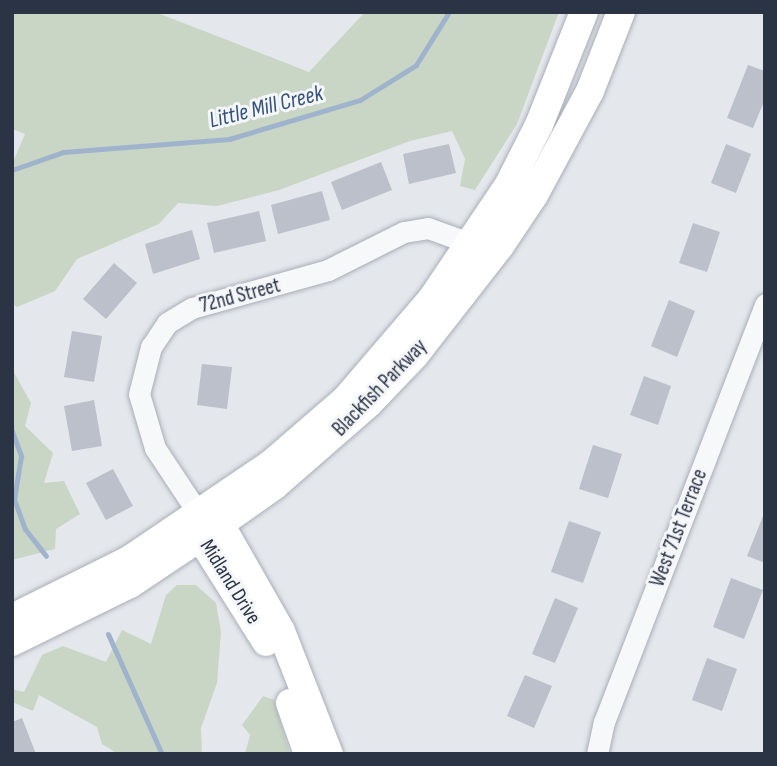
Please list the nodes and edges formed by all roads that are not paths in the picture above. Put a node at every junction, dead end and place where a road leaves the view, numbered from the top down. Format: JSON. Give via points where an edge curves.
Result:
{"nodes":[{"id":1,"x":584,"y":12,"type":"edge"},
{"id":2,"x":621,"y":12,"type":"edge"},
{"id":3,"x":472,"y":244,"type":"junction"},
{"id":4,"x":765,"y":304,"type":"edge"},
{"id":5,"x":206,"y":525,"type":"junction"},
{"id":6,"x":12,"y":618,"type":"edge"},
{"id":7,"x":12,"y":642,"type":"edge"},
{"id":8,"x":308,"y":754,"type":"edge"},
{"id":9,"x":329,"y":754,"type":"edge"},
{"id":10,"x":597,"y":754,"type":"edge"}],
"edges":[{"from":1,"to":3,"type":"main road","name":"Blackfish Parkway","via":[[539,125]]},
{"from":2,"to":5,"type":"main road","name":"Blackfish Parkway","via":[[590,91],[534,195],[415,355],[319,449]]},
{"from":3,"to":5,"type":"main road","name":"Blackfish Parkway","via":[[390,351],[346,399]]},
{"from":3,"to":5,"type":"street","name":"72nd Street","via":[[439,230],[404,232],[328,270],[192,308],[167,323],[151,347],[139,394],[155,449]]},
{"from":4,"to":10,"type":"street","name":"West 71st Terrace","via":[[604,722]]},
{"from":5,"to":6,"type":"main road","name":"Blackfish Parkway"},
{"from":5,"to":7,"type":"main road","name":"Blackfish Parkway","via":[[130,584]]},
{"from":5,"to":8,"type":"main road","name":"Midland Drive","via":[[270,651]]},
{"from":5,"to":9,"type":"main road","name":"Midland Drive","via":[[281,631]]}]}
